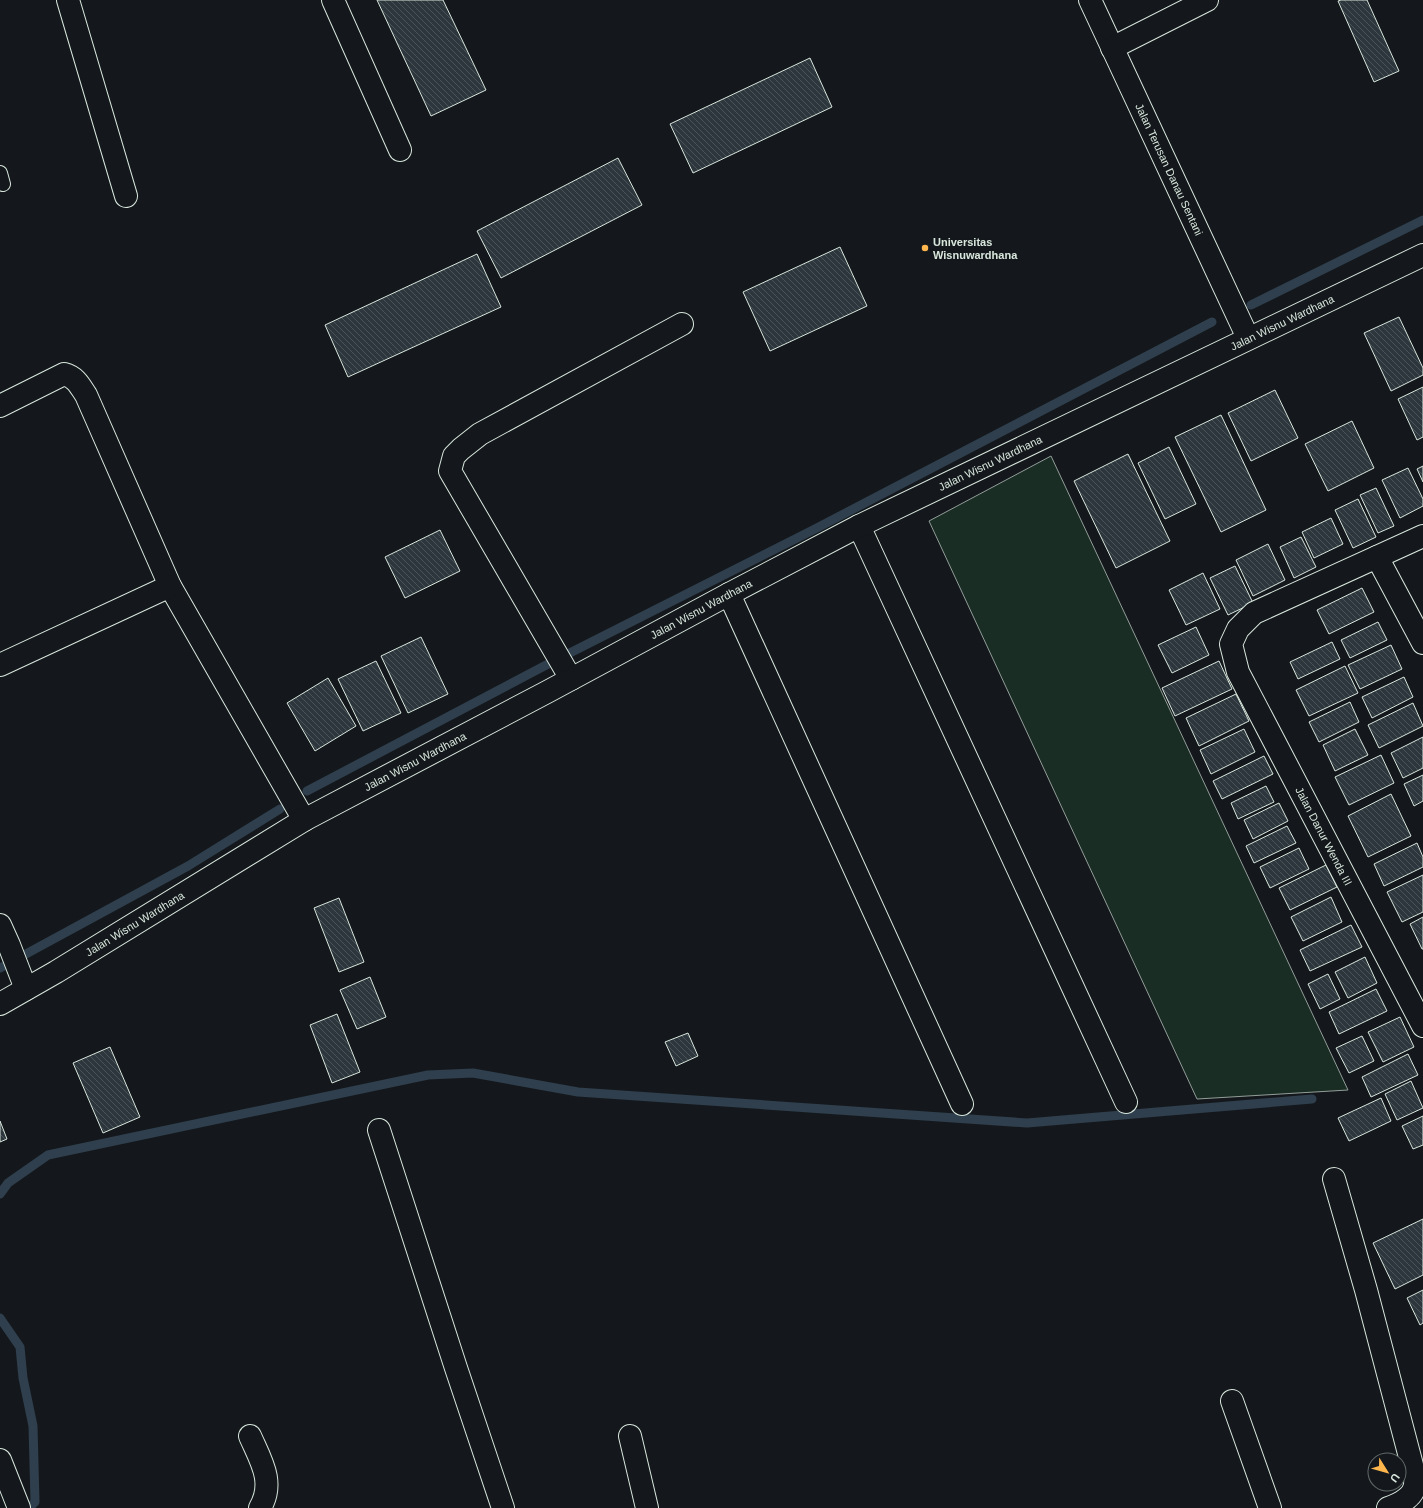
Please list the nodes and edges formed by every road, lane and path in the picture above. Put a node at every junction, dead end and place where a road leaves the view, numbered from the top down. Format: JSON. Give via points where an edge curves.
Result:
{"nodes":[{"id":1,"x":68,"y":0,"type":"edge"},
{"id":2,"x":333,"y":0,"type":"edge"},
{"id":3,"x":1090,"y":0,"type":"edge"},
{"id":4,"x":1207,"y":0,"type":"edge"},
{"id":5,"x":1112,"y":48,"type":"junction"},
{"id":6,"x":400,"y":150,"type":"dead end"},
{"id":7,"x":126,"y":196,"type":"dead end"},
{"id":8,"x":1423,"y":254,"type":"edge"},
{"id":9,"x":682,"y":324,"type":"dead end"},
{"id":10,"x":1248,"y":338,"type":"junction"},
{"id":11,"x":0,"y":406,"type":"edge"},
{"id":12,"x":859,"y":526,"type":"junction"},
{"id":13,"x":1423,"y":536,"type":"edge"},
{"id":14,"x":1377,"y":557,"type":"junction"},
{"id":15,"x":170,"y":586,"type":"junction"},
{"id":16,"x":729,"y":594,"type":"junction"},
{"id":17,"x":1423,"y":643,"type":"edge"},
{"id":18,"x":0,"y":665,"type":"edge"},
{"id":19,"x":562,"y":665,"type":"junction"},
{"id":20,"x":304,"y":820,"type":"junction"},
{"id":21,"x":0,"y":925,"type":"edge"},
{"id":22,"x":22,"y":979,"type":"junction"},
{"id":23,"x":0,"y":1004,"type":"edge"},
{"id":24,"x":1423,"y":1026,"type":"edge"},
{"id":25,"x":1126,"y":1102,"type":"dead end"},
{"id":26,"x":962,"y":1104,"type":"dead end"},
{"id":27,"x":379,"y":1130,"type":"dead end"},
{"id":28,"x":1334,"y":1179,"type":"dead end"},
{"id":29,"x":1232,"y":1401,"type":"dead end"},
{"id":30,"x":250,"y":1436,"type":"dead end"},
{"id":31,"x":630,"y":1436,"type":"dead end"},
{"id":32,"x":0,"y":1460,"type":"edge"},
{"id":33,"x":17,"y":1504,"type":"edge"},
{"id":34,"x":260,"y":1508,"type":"edge"},
{"id":35,"x":503,"y":1508,"type":"edge"},
{"id":36,"x":648,"y":1508,"type":"edge"},
{"id":37,"x":1270,"y":1508,"type":"edge"},
{"id":38,"x":1388,"y":1508,"type":"edge"}],
"edges":[{"from":1,"to":7,"type":"street"},
{"from":2,"to":6,"type":"street"},
{"from":3,"to":5,"type":"street","name":"Jalan Terusan Danau Sentani"},
{"from":4,"to":5,"type":"street"},
{"from":5,"to":10,"type":"street","name":"Jalan Terusan Danau Sentani"},
{"from":8,"to":10,"type":"street","name":"Jalan Wisnu Wardhana"},
{"from":9,"to":19,"type":"street","via":[[480,434],[454,456],[450,471]]},
{"from":10,"to":12,"type":"street","name":"Jalan Wisnu Wardhana"},
{"from":11,"to":15,"type":"street","via":[[64,374],[77,381],[86,395]]},
{"from":12,"to":16,"type":"street","name":"Jalan Wisnu Wardhana"},
{"from":12,"to":25,"type":"street"},
{"from":13,"to":14,"type":"street"},
{"from":14,"to":17,"type":"street"},
{"from":14,"to":24,"type":"street","name":"Jalan Danur Wenda III","via":[[1254,613],[1238,629],[1231,644],[1238,672]]},
{"from":15,"to":18,"type":"street"},
{"from":15,"to":20,"type":"street"},
{"from":16,"to":19,"type":"street","name":"Jalan Wisnu Wardhana"},
{"from":16,"to":26,"type":"street"},
{"from":19,"to":20,"type":"street","name":"Jalan Wisnu Wardhana"},
{"from":20,"to":22,"type":"street","name":"Jalan Wisnu Wardhana","via":[[56,972]]},
{"from":21,"to":22,"type":"street"},
{"from":22,"to":23,"type":"street","name":"Jalan Wisnu Wardhana"},
{"from":27,"to":35,"type":"street"},
{"from":28,"to":38,"type":"street","via":[[1412,1465],[1415,1484],[1410,1496],[1398,1505]]},
{"from":29,"to":37,"type":"street"},
{"from":30,"to":34,"type":"street","via":[[267,1474],[266,1498]]},
{"from":31,"to":36,"type":"street"},
{"from":32,"to":33,"type":"street"}]}
